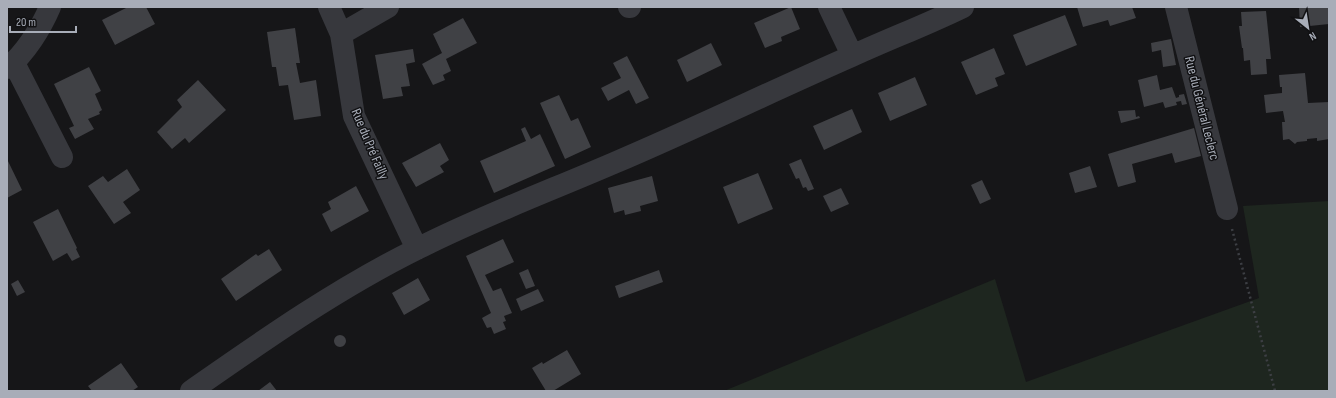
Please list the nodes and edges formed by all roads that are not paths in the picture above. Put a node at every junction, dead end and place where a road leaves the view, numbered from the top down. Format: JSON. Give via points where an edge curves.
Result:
{"nodes":[{"id":1,"x":50,"y":7,"type":"edge"},
{"id":2,"x":329,"y":7,"type":"edge"},
{"id":3,"x":388,"y":7,"type":"edge"},
{"id":4,"x":829,"y":7,"type":"edge"},
{"id":5,"x":963,"y":7,"type":"edge"},
{"id":6,"x":1176,"y":7,"type":"edge"},
{"id":7,"x":341,"y":34,"type":"junction"},
{"id":8,"x":852,"y":55,"type":"junction"},
{"id":9,"x":10,"y":66,"type":"edge"},
{"id":10,"x":62,"y":157,"type":"dead end"},
{"id":11,"x":1227,"y":209,"type":"road end"},
{"id":12,"x":417,"y":249,"type":"junction"},
{"id":13,"x":191,"y":391,"type":"edge"}],
"edges":[{"from":1,"to":9,"type":"street","via":[[42,26]]},
{"from":2,"to":7,"type":"street","name":"Rue du Pré Failly"},
{"from":3,"to":7,"type":"street"},
{"from":4,"to":8,"type":"street"},
{"from":5,"to":8,"type":"street"},
{"from":6,"to":11,"type":"street","name":"Rue du Général Leclerc"},
{"from":7,"to":12,"type":"street","name":"Rue du Pré Failly","via":[[354,116]]},
{"from":8,"to":12,"type":"street"},
{"from":9,"to":10,"type":"street"},
{"from":12,"to":13,"type":"street","via":[[327,299]]}]}
